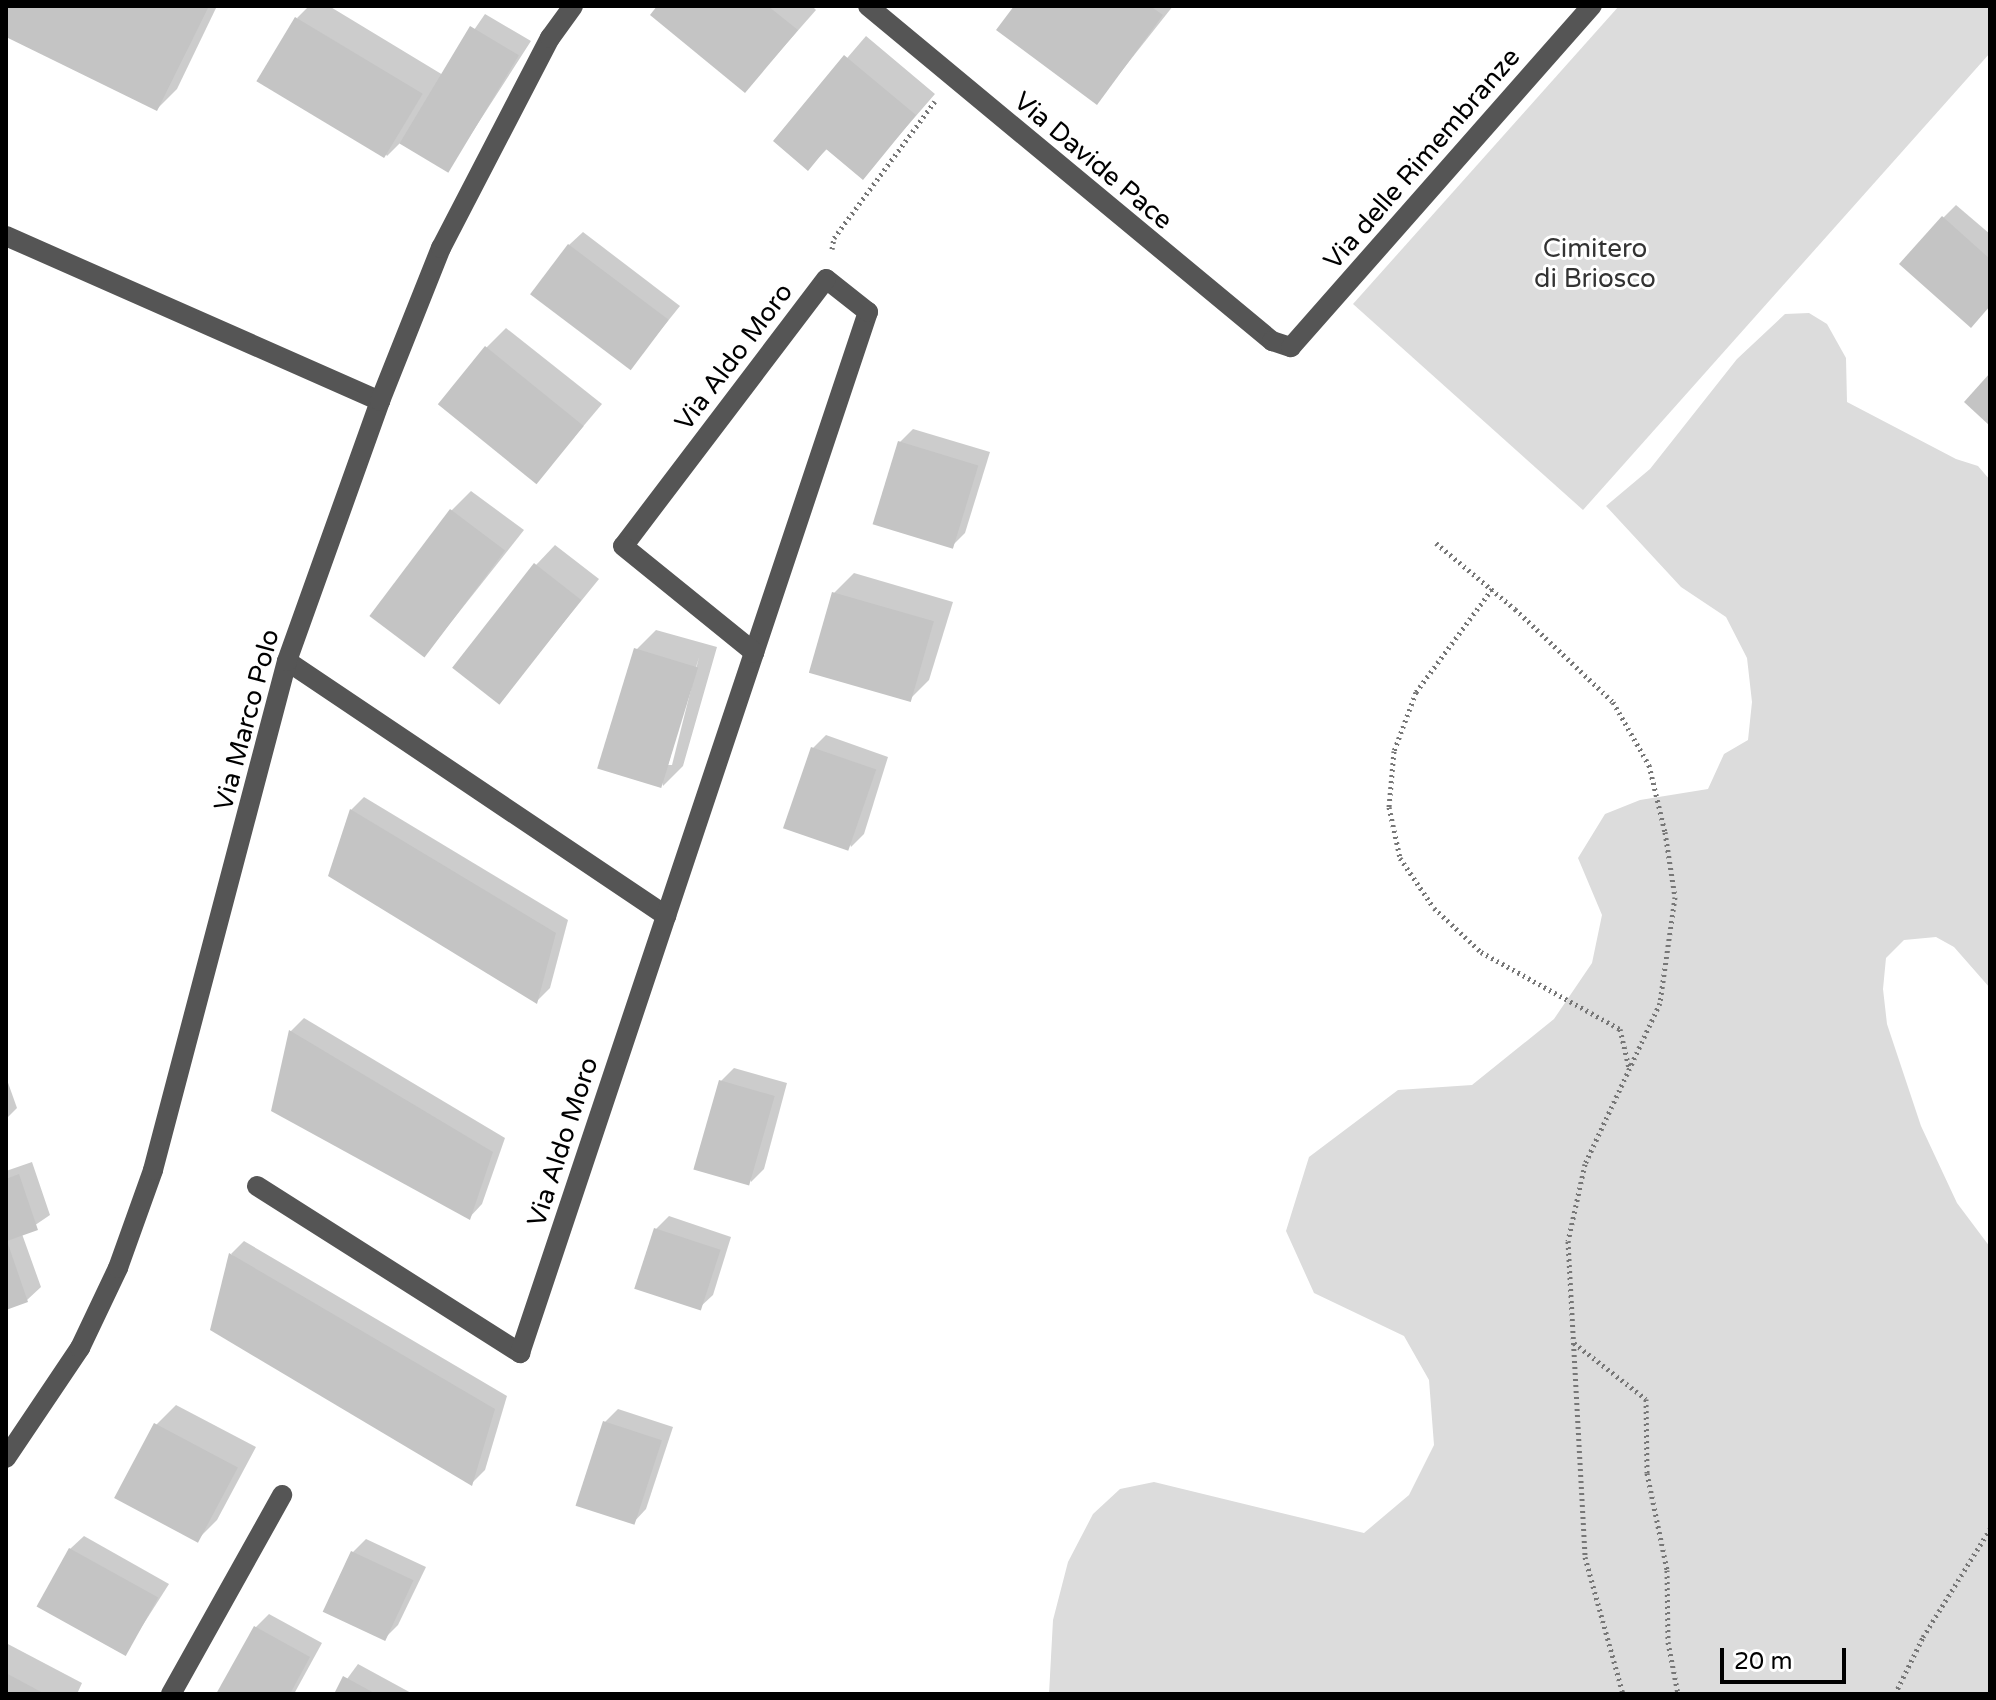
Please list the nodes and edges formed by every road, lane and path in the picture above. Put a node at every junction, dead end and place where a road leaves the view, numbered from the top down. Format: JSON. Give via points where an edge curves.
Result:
{"nodes":[{"id":1,"x":573,"y":6,"type":"edge"},
{"id":2,"x":868,"y":6,"type":"edge"},
{"id":3,"x":1592,"y":6,"type":"edge"},
{"id":4,"x":952,"y":77,"type":"junction"},
{"id":5,"x":6,"y":236,"type":"edge"},
{"id":6,"x":826,"y":279,"type":"junction"},
{"id":7,"x":1291,"y":347,"type":"joint"},
{"id":8,"x":380,"y":401,"type":"junction"},
{"id":9,"x":1436,"y":543,"type":"dead end"},
{"id":10,"x":1492,"y":589,"type":"junction"},
{"id":11,"x":754,"y":652,"type":"junction"},
{"id":12,"x":287,"y":661,"type":"junction"},
{"id":13,"x":666,"y":916,"type":"junction"},
{"id":14,"x":1629,"y":1068,"type":"junction"},
{"id":15,"x":257,"y":1186,"type":"dead end"},
{"id":16,"x":1573,"y":1342,"type":"junction"},
{"id":17,"x":6,"y":1458,"type":"edge"},
{"id":18,"x":282,"y":1495,"type":"dead end"},
{"id":19,"x":1990,"y":1529,"type":"edge"},
{"id":20,"x":171,"y":1694,"type":"edge"},
{"id":21,"x":1623,"y":1694,"type":"edge"},
{"id":22,"x":1678,"y":1694,"type":"edge"},
{"id":23,"x":1895,"y":1694,"type":"edge"}],
"edges":[{"from":1,"to":8,"type":"street","name":"Via Marco Polo","via":[[550,38],[441,248]]},
{"from":2,"to":4,"type":"street","name":"Via Davide Pace"},
{"from":3,"to":7,"type":"street","name":"Via delle Rimembranze"},
{"from":4,"to":6,"type":"path","via":[[834,238]]},
{"from":4,"to":7,"type":"street","name":"Via Davide Pace","via":[[1272,341]]},
{"from":5,"to":8,"type":"street"},
{"from":6,"to":11,"type":"street","name":"Via Aldo Moro","via":[[868,312]]},
{"from":6,"to":11,"type":"street","name":"Via Aldo Moro","via":[[623,546]]},
{"from":8,"to":12,"type":"street","name":"Via Marco Polo"},
{"from":9,"to":10,"type":"path"},
{"from":10,"to":14,"type":"path","via":[[1613,702],[1649,765],[1675,897],[1660,1003]]},
{"from":10,"to":14,"type":"path","via":[[1416,692],[1394,751],[1389,807],[1400,858],[1434,908],[1481,952],[1620,1029]]},
{"from":11,"to":13,"type":"street","name":"Via Aldo Moro"},
{"from":12,"to":13,"type":"street"},
{"from":12,"to":17,"type":"street","name":"Via Marco Polo","via":[[153,1170],[118,1268],[80,1348]]},
{"from":13,"to":15,"type":"street","name":"Via Aldo Moro","via":[[520,1353]]},
{"from":14,"to":16,"type":"path","via":[[1585,1164],[1568,1241]]},
{"from":16,"to":21,"type":"path","via":[[1585,1557]]},
{"from":16,"to":22,"type":"path","via":[[1646,1399],[1647,1473],[1667,1570],[1668,1642]]},
{"from":18,"to":20,"type":"street"},
{"from":19,"to":23,"type":"path","via":[[1923,1637]]}]}
